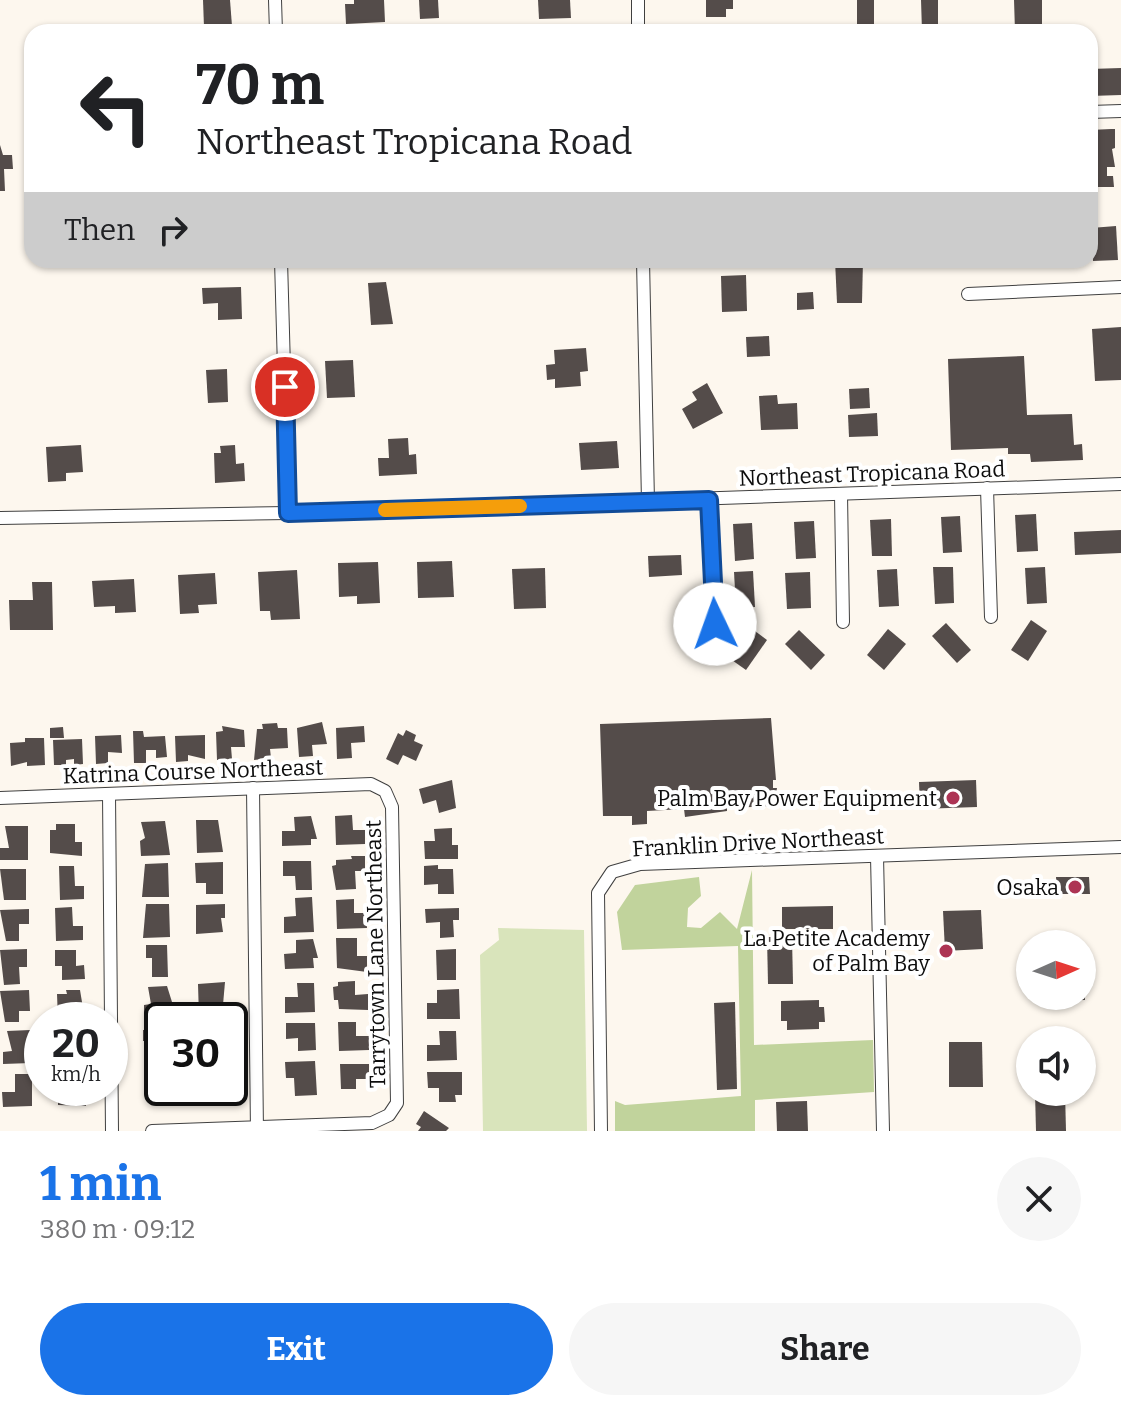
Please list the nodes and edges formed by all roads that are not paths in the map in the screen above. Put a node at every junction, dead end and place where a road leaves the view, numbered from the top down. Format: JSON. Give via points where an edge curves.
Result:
{"nodes":[{"id":1,"x":275,"y":0,"type":"edge"},
{"id":2,"x":638,"y":0,"type":"edge"},
{"id":3,"x":276,"y":24,"type":"edge"},
{"id":4,"x":638,"y":24,"type":"edge"},
{"id":5,"x":1121,"y":111,"type":"edge"},
{"id":6,"x":1098,"y":112,"type":"edge"},
{"id":7,"x":281,"y":268,"type":"edge"},
{"id":8,"x":643,"y":268,"type":"edge"},
{"id":9,"x":1121,"y":287,"type":"edge"},
{"id":10,"x":968,"y":294,"type":"dead end"},
{"id":11,"x":1121,"y":484,"type":"edge"},
{"id":12,"x":987,"y":488,"type":"junction"},
{"id":13,"x":841,"y":494,"type":"junction"},
{"id":14,"x":709,"y":500,"type":"junction"},
{"id":15,"x":648,"y":502,"type":"junction"},
{"id":16,"x":288,"y":513,"type":"junction"},
{"id":17,"x":0,"y":518,"type":"edge"},
{"id":18,"x":991,"y":617,"type":"dead end"},
{"id":19,"x":843,"y":622,"type":"dead end"},
{"id":20,"x":715,"y":624,"type":"dead end"},
{"id":21,"x":253,"y":788,"type":"junction"},
{"id":22,"x":385,"y":791,"type":"joint"},
{"id":23,"x":109,"y":794,"type":"junction"},
{"id":24,"x":0,"y":798,"type":"edge"},
{"id":25,"x":1121,"y":847,"type":"edge"},
{"id":26,"x":877,"y":856,"type":"junction"},
{"id":27,"x":257,"y":1129,"type":"edge"},
{"id":28,"x":112,"y":1131,"type":"edge"},
{"id":29,"x":152,"y":1131,"type":"edge"},
{"id":30,"x":601,"y":1131,"type":"edge"},
{"id":31,"x":883,"y":1131,"type":"edge"}],
"edges":[{"from":1,"to":3,"type":"street"},
{"from":2,"to":4,"type":"street"},
{"from":5,"to":6,"type":"street"},
{"from":7,"to":16,"type":"street"},
{"from":8,"to":15,"type":"street"},
{"from":9,"to":10,"type":"street"},
{"from":11,"to":12,"type":"street","name":"Northeast Tropicana Road"},
{"from":12,"to":13,"type":"street","name":"Northeast Tropicana Road"},
{"from":12,"to":18,"type":"street"},
{"from":13,"to":14,"type":"street","name":"Northeast Tropicana Road"},
{"from":13,"to":19,"type":"street"},
{"from":14,"to":15,"type":"street","name":"Northeast Tropicana Road"},
{"from":14,"to":20,"type":"street"},
{"from":15,"to":16,"type":"street","name":"Northeast Tropicana Road"},
{"from":16,"to":17,"type":"street","name":"Northeast Tropicana Road"},
{"from":21,"to":22,"type":"street","name":"Katrina Course Northeast","via":[[371,784]]},
{"from":21,"to":23,"type":"street","name":"Katrina Course Northeast"},
{"from":21,"to":27,"type":"street"},
{"from":22,"to":27,"type":"street","name":"Tarrytown Lane Northeast","via":[[392,807],[397,1103],[389,1115],[372,1123]]},
{"from":23,"to":24,"type":"street","name":"Katrina Course Northeast"},
{"from":23,"to":28,"type":"street"},
{"from":25,"to":26,"type":"street","name":"Franklin Drive Northeast"},
{"from":26,"to":30,"type":"street","name":"Franklin Drive Northeast","via":[[640,864],[612,872],[598,893]]},
{"from":26,"to":31,"type":"street"},
{"from":27,"to":29,"type":"street"}]}
